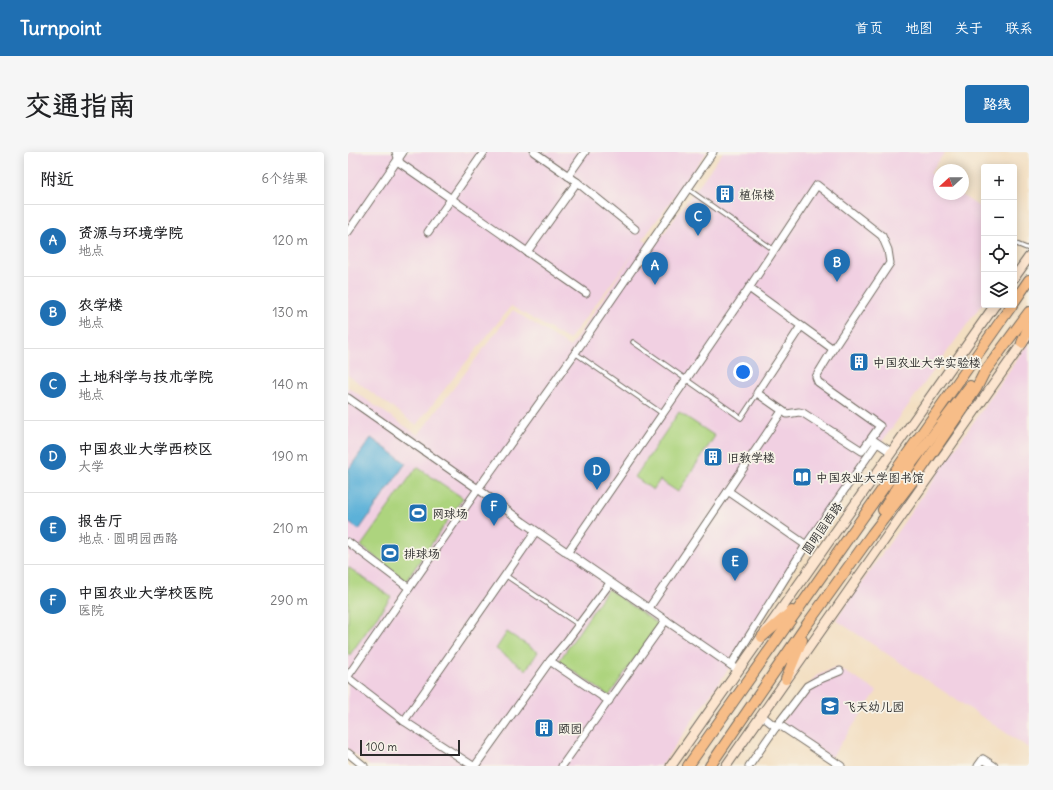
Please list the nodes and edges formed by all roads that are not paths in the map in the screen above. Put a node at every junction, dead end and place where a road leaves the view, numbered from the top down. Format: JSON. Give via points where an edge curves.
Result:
{"nodes":[{"id":1,"x":403,"y":152,"type":"edge"},
{"id":2,"x":484,"y":152,"type":"edge"},
{"id":3,"x":534,"y":152,"type":"edge"},
{"id":4,"x":586,"y":152,"type":"edge"},
{"id":5,"x":713,"y":152,"type":"edge"},
{"id":6,"x":397,"y":155,"type":"edge"},
{"id":7,"x":568,"y":176,"type":"junction"},
{"id":8,"x":577,"y":182,"type":"junction"},
{"id":9,"x":687,"y":189,"type":"junction"},
{"id":10,"x":452,"y":199,"type":"junction"},
{"id":11,"x":635,"y":229,"type":"dead end"},
{"id":12,"x":348,"y":232,"type":"edge"},
{"id":13,"x":428,"y":232,"type":"dead end"},
{"id":14,"x":1017,"y":244,"type":"edge"},
{"id":15,"x":1029,"y":248,"type":"edge"},
{"id":16,"x":774,"y":250,"type":"junction"},
{"id":17,"x":527,"y":252,"type":"junction"},
{"id":18,"x":1029,"y":257,"type":"edge"},
{"id":19,"x":1017,"y":274,"type":"edge"},
{"id":20,"x":1029,"y":280,"type":"edge"},
{"id":21,"x":749,"y":288,"type":"junction"},
{"id":22,"x":586,"y":293,"type":"dead end"},
{"id":23,"x":1017,"y":298,"type":"edge"},
{"id":24,"x":993,"y":308,"type":"edge"},
{"id":25,"x":1010,"y":308,"type":"edge"},
{"id":26,"x":1029,"y":312,"type":"edge"},
{"id":27,"x":801,"y":326,"type":"junction"},
{"id":28,"x":1029,"y":326,"type":"edge"},
{"id":29,"x":1029,"y":332,"type":"edge"},
{"id":30,"x":633,"y":342,"type":"dead end"},
{"id":31,"x":1022,"y":343,"type":"junction"},
{"id":32,"x":833,"y":349,"type":"junction"},
{"id":33,"x":575,"y":353,"type":"junction"},
{"id":34,"x":685,"y":380,"type":"junction"},
{"id":35,"x":757,"y":393,"type":"junction"},
{"id":36,"x":348,"y":398,"type":"edge"},
{"id":37,"x":782,"y":411,"type":"junction"},
{"id":38,"x":663,"y":414,"type":"junction"},
{"id":39,"x":874,"y":441,"type":"junction"},
{"id":40,"x":891,"y":452,"type":"junction"},
{"id":41,"x":478,"y":489,"type":"junction"},
{"id":42,"x":728,"y":491,"type":"junction"},
{"id":43,"x":536,"y":531,"type":"junction"},
{"id":44,"x":348,"y":542,"type":"edge"},
{"id":45,"x":806,"y":545,"type":"junction"},
{"id":46,"x":568,"y":553,"type":"junction"},
{"id":47,"x":505,"y":575,"type":"junction"},
{"id":48,"x":610,"y":583,"type":"junction"},
{"id":49,"x":409,"y":588,"type":"junction"},
{"id":50,"x":803,"y":602,"type":"junction"},
{"id":51,"x":649,"y":608,"type":"junction"},
{"id":52,"x":666,"y":620,"type":"junction"},
{"id":53,"x":808,"y":623,"type":"junction"},
{"id":54,"x":579,"y":625,"type":"junction"},
{"id":55,"x":762,"y":637,"type":"junction"},
{"id":56,"x":550,"y":661,"type":"junction"},
{"id":57,"x":735,"y":668,"type":"junction"},
{"id":58,"x":840,"y":671,"type":"dead end"},
{"id":59,"x":348,"y":677,"type":"edge"},
{"id":60,"x":786,"y":679,"type":"junction"},
{"id":61,"x":609,"y":701,"type":"junction"},
{"id":62,"x":761,"y":715,"type":"junction"},
{"id":63,"x":404,"y":721,"type":"junction"},
{"id":64,"x":777,"y":725,"type":"junction"},
{"id":65,"x":348,"y":753,"type":"edge"},
{"id":66,"x":364,"y":766,"type":"edge"},
{"id":67,"x":474,"y":766,"type":"edge"},
{"id":68,"x":562,"y":766,"type":"edge"},
{"id":69,"x":671,"y":766,"type":"edge"},
{"id":70,"x":688,"y":766,"type":"edge"},
{"id":71,"x":710,"y":766,"type":"edge"},
{"id":72,"x":726,"y":766,"type":"edge"},
{"id":73,"x":749,"y":766,"type":"edge"},
{"id":74,"x":841,"y":766,"type":"edge"},
{"id":75,"x":978,"y":766,"type":"edge"},
{"id":76,"x":994,"y":766,"type":"edge"}],
"edges":[{"from":1,"to":6,"type":"street"},
{"from":2,"to":10,"type":"street"},
{"from":3,"to":7,"type":"street"},
{"from":4,"to":7,"type":"street"},
{"from":5,"to":9,"type":"street"},
{"from":6,"to":10,"type":"street","via":[[400,163]]},
{"from":6,"to":12,"type":"street"},
{"from":7,"to":8,"type":"street"},
{"from":8,"to":11,"type":"street"},
{"from":8,"to":17,"type":"street"},
{"from":9,"to":16,"type":"lane"},
{"from":9,"to":33,"type":"street"},
{"from":10,"to":13,"type":"street"},
{"from":10,"to":17,"type":"street"},
{"from":14,"to":15,"type":"lane"},
{"from":16,"to":21,"type":"street"},
{"from":16,"to":32,"type":"street","via":[[817,185],[882,236],[890,263]]},
{"from":17,"to":22,"type":"street"},
{"from":18,"to":19,"type":"street"},
{"from":20,"to":23,"type":"main road"},
{"from":21,"to":27,"type":"street"},
{"from":21,"to":34,"type":"street"},
{"from":24,"to":40,"type":"street","name":"圆明园西路"},
{"from":25,"to":50,"type":"main road"},
{"from":26,"to":53,"type":"main road","via":[[909,467],[872,534]]},
{"from":27,"to":32,"type":"street"},
{"from":27,"to":35,"type":"street"},
{"from":28,"to":31,"type":"main road"},
{"from":29,"to":31,"type":"street"},
{"from":30,"to":34,"type":"lane"},
{"from":31,"to":60,"type":"street"},
{"from":32,"to":39,"type":"street","via":[[816,377],[818,382],[880,426]]},
{"from":33,"to":38,"type":"lane"},
{"from":33,"to":41,"type":"street"},
{"from":34,"to":35,"type":"lane","via":[[741,418]]},
{"from":34,"to":38,"type":"street"},
{"from":35,"to":37,"type":"street"},
{"from":36,"to":41,"type":"street"},
{"from":37,"to":39,"type":"street","via":[[787,414],[804,413],[862,451]]},
{"from":37,"to":42,"type":"street"},
{"from":38,"to":46,"type":"street"},
{"from":39,"to":40,"type":"street"},
{"from":39,"to":45,"type":"street"},
{"from":40,"to":55,"type":"street","name":"圆明园西路"},
{"from":41,"to":43,"type":"street"},
{"from":41,"to":49,"type":"street"},
{"from":42,"to":45,"type":"street"},
{"from":42,"to":51,"type":"street"},
{"from":43,"to":46,"type":"street"},
{"from":43,"to":47,"type":"street"},
{"from":44,"to":49,"type":"street"},
{"from":45,"to":57,"type":"street"},
{"from":46,"to":48,"type":"street"},
{"from":47,"to":54,"type":"lane"},
{"from":47,"to":63,"type":"street"},
{"from":48,"to":51,"type":"street"},
{"from":48,"to":54,"type":"street"},
{"from":49,"to":59,"type":"street"},
{"from":50,"to":55,"type":"main road"},
{"from":50,"to":70,"type":"main road"},
{"from":51,"to":52,"type":"street"},
{"from":52,"to":57,"type":"street"},
{"from":52,"to":61,"type":"street"},
{"from":53,"to":60,"type":"main road"},
{"from":53,"to":71,"type":"main road"},
{"from":54,"to":56,"type":"street"},
{"from":55,"to":57,"type":"street","name":"圆明园西路"},
{"from":56,"to":61,"type":"street"},
{"from":56,"to":67,"type":"street"},
{"from":57,"to":69,"type":"street","name":"圆明园西路"},
{"from":58,"to":64,"type":"street","via":[[807,686]]},
{"from":59,"to":63,"type":"street"},
{"from":60,"to":62,"type":"street"},
{"from":61,"to":68,"type":"street"},
{"from":62,"to":64,"type":"street"},
{"from":62,"to":72,"type":"street"},
{"from":63,"to":67,"type":"street"},
{"from":64,"to":73,"type":"street"},
{"from":64,"to":74,"type":"street"},
{"from":65,"to":66,"type":"street"},
{"from":75,"to":76,"type":"street","via":[[983,758]]}]}
